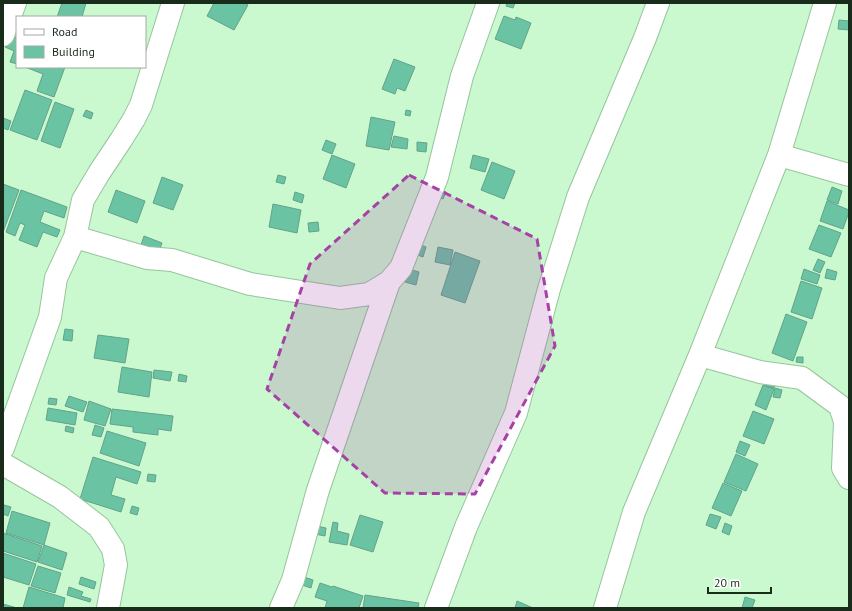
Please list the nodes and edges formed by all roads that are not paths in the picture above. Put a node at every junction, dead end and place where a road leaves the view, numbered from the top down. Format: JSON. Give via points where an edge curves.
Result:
{"nodes":[{"id":1,"x":16,"y":3,"type":"edge"},
{"id":2,"x":174,"y":3,"type":"edge"},
{"id":3,"x":488,"y":3,"type":"edge"},
{"id":4,"x":658,"y":3,"type":"edge"},
{"id":5,"x":825,"y":3,"type":"edge"},
{"id":6,"x":3,"y":35,"type":"edge"},
{"id":7,"x":779,"y":155,"type":"junction"},
{"id":8,"x":849,"y":175,"type":"edge"},
{"id":9,"x":75,"y":237,"type":"junction"},
{"id":10,"x":389,"y":282,"type":"junction"},
{"id":11,"x":700,"y":355,"type":"junction"},
{"id":12,"x":3,"y":448,"type":"edge"},
{"id":13,"x":3,"y":464,"type":"edge"},
{"id":14,"x":849,"y":478,"type":"edge"},
{"id":15,"x":108,"y":608,"type":"edge"},
{"id":16,"x":281,"y":608,"type":"edge"},
{"id":17,"x":436,"y":608,"type":"edge"},
{"id":18,"x":605,"y":608,"type":"edge"}],
"edges":[{"from":1,"to":6,"type":"street"},
{"from":2,"to":9,"type":"street","via":[[141,105],[82,200]]},
{"from":3,"to":10,"type":"street","via":[[462,76],[437,177],[400,268]]},
{"from":4,"to":17,"type":"street","via":[[578,197],[549,289],[516,413],[466,527]]},
{"from":5,"to":7,"type":"street"},
{"from":7,"to":8,"type":"street"},
{"from":7,"to":11,"type":"street"},
{"from":9,"to":10,"type":"street","via":[[147,258],[172,260],[250,284],[340,298],[369,294]]},
{"from":9,"to":12,"type":"street","via":[[56,278],[50,317]]},
{"from":10,"to":16,"type":"street","via":[[318,490],[293,580]]},
{"from":11,"to":14,"type":"street","via":[[760,372],[802,378],[840,406],[844,422],[843,468]]},
{"from":11,"to":18,"type":"street","via":[[634,512]]},
{"from":13,"to":15,"type":"street","via":[[60,497],[99,527],[113,549],[116,565]]}]}
